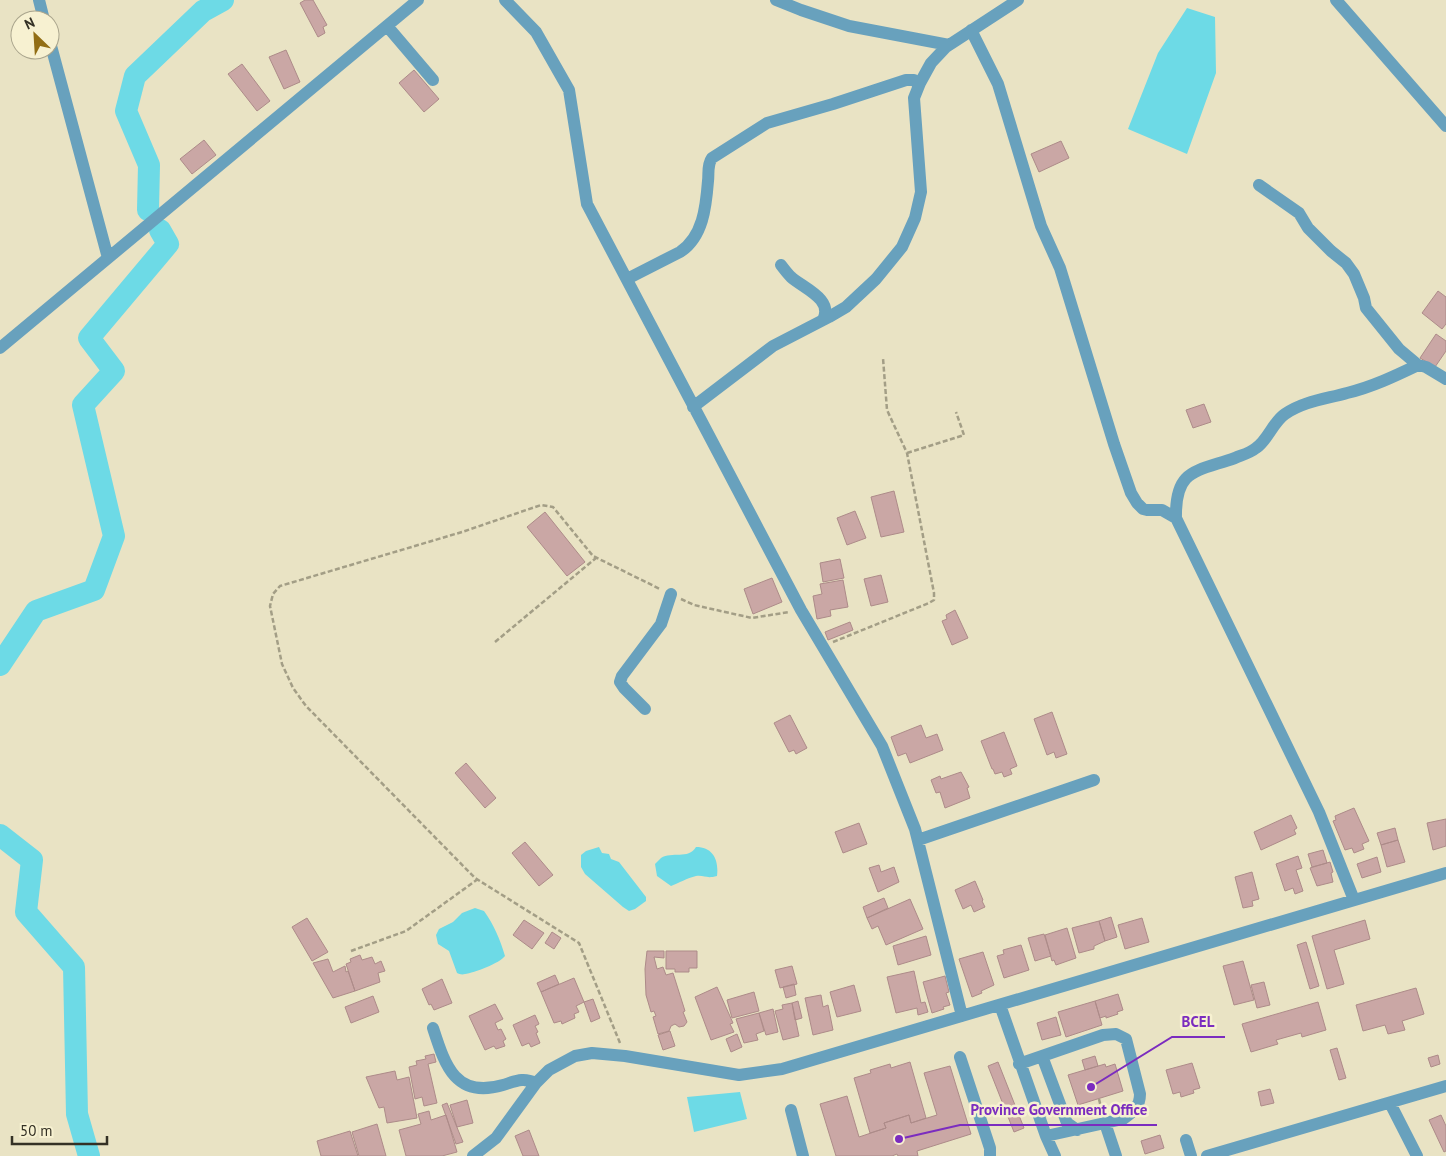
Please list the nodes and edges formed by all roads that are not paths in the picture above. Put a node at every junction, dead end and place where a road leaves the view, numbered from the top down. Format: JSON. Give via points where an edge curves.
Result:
{"nodes":[{"id":1,"x":418,"y":0,"type":"edge"},
{"id":2,"x":505,"y":0,"type":"edge"},
{"id":3,"x":776,"y":0,"type":"edge"},
{"id":4,"x":1018,"y":0,"type":"edge"},
{"id":5,"x":1336,"y":0,"type":"edge"},
{"id":6,"x":387,"y":26,"type":"junction"},
{"id":7,"x":970,"y":30,"type":"junction"},
{"id":8,"x":950,"y":45,"type":"junction"},
{"id":9,"x":55,"y":60,"type":"edge"},
{"id":10,"x":433,"y":80,"type":"dead end"},
{"id":11,"x":919,"y":85,"type":"junction"},
{"id":12,"x":1446,"y":126,"type":"edge"},
{"id":13,"x":1259,"y":185,"type":"dead end"},
{"id":14,"x":108,"y":258,"type":"junction"},
{"id":15,"x":781,"y":265,"type":"dead end"},
{"id":16,"x":627,"y":279,"type":"junction"},
{"id":17,"x":823,"y":320,"type":"junction"},
{"id":18,"x":0,"y":348,"type":"edge"},
{"id":19,"x":1418,"y":365,"type":"junction"},
{"id":20,"x":1446,"y":379,"type":"edge"},
{"id":21,"x":693,"y":407,"type":"junction"},
{"id":22,"x":1176,"y":518,"type":"junction"},
{"id":23,"x":671,"y":594,"type":"road end"},
{"id":24,"x":645,"y":709,"type":"dead end"},
{"id":25,"x":1094,"y":780,"type":"dead end"},
{"id":26,"x":918,"y":840,"type":"junction"},
{"id":27,"x":1446,"y":873,"type":"edge"},
{"id":28,"x":1354,"y":900,"type":"junction"},
{"id":29,"x":1000,"y":1005,"type":"junction"},
{"id":30,"x":962,"y":1016,"type":"junction"},
{"id":31,"x":433,"y":1028,"type":"dead end"},
{"id":32,"x":1042,"y":1056,"type":"junction"},
{"id":33,"x":960,"y":1057,"type":"dead end"},
{"id":34,"x":1020,"y":1064,"type":"junction"},
{"id":35,"x":536,"y":1084,"type":"junction"},
{"id":36,"x":1446,"y":1086,"type":"edge"},
{"id":37,"x":1390,"y":1103,"type":"junction"},
{"id":38,"x":791,"y":1110,"type":"dead end"},
{"id":39,"x":1105,"y":1123,"type":"junction"},
{"id":40,"x":1077,"y":1130,"type":"junction"},
{"id":41,"x":1046,"y":1136,"type":"junction"},
{"id":42,"x":1186,"y":1140,"type":"dead end"},
{"id":43,"x":473,"y":1156,"type":"edge"},
{"id":44,"x":803,"y":1156,"type":"edge"},
{"id":45,"x":990,"y":1156,"type":"edge"},
{"id":46,"x":1055,"y":1156,"type":"edge"},
{"id":47,"x":1116,"y":1156,"type":"edge"},
{"id":48,"x":1191,"y":1156,"type":"edge"},
{"id":49,"x":1207,"y":1156,"type":"edge"},
{"id":50,"x":1417,"y":1156,"type":"edge"}],
"edges":[{"from":1,"to":6,"type":"street"},
{"from":2,"to":16,"type":"street","via":[[536,32],[570,90],[587,204]]},
{"from":3,"to":8,"type":"street","via":[[849,26]]},
{"from":4,"to":7,"type":"street"},
{"from":5,"to":12,"type":"street"},
{"from":6,"to":10,"type":"street"},
{"from":6,"to":14,"type":"street"},
{"from":7,"to":8,"type":"street"},
{"from":7,"to":22,"type":"street","via":[[998,84],[1041,226],[1060,268],[1131,493],[1143,509],[1162,510]]},
{"from":8,"to":11,"type":"street","via":[[931,63]]},
{"from":9,"to":14,"type":"street"},
{"from":11,"to":16,"type":"street","via":[[914,80],[906,80],[767,123],[712,158],[700,230],[688,247]]},
{"from":11,"to":17,"type":"street","via":[[914,98],[921,192],[915,218],[902,247],[876,279],[846,307]]},
{"from":13,"to":19,"type":"street","via":[[1299,213],[1308,228],[1346,263],[1373,318]]},
{"from":14,"to":18,"type":"street"},
{"from":15,"to":17,"type":"street","via":[[821,300],[825,309]]},
{"from":16,"to":21,"type":"street"},
{"from":17,"to":21,"type":"street","via":[[773,346]]},
{"from":19,"to":20,"type":"street"},
{"from":19,"to":22,"type":"street","via":[[1382,382],[1310,402],[1283,415],[1256,448],[1184,479],[1178,490]]},
{"from":21,"to":26,"type":"street","via":[[801,610],[882,746]]},
{"from":22,"to":28,"type":"street","via":[[1319,812]]},
{"from":23,"to":24,"type":"street","via":[[661,624],[620,682]]},
{"from":25,"to":26,"type":"street"},
{"from":26,"to":30,"type":"street"},
{"from":27,"to":28,"type":"street"},
{"from":28,"to":29,"type":"street"},
{"from":29,"to":30,"type":"street"},
{"from":29,"to":34,"type":"street"},
{"from":30,"to":35,"type":"street","via":[[782,1069],[751,1074],[739,1075],[592,1053],[575,1056],[549,1070]]},
{"from":31,"to":35,"type":"street","via":[[450,1070],[469,1086],[486,1088],[519,1079]]},
{"from":32,"to":34,"type":"street"},
{"from":32,"to":39,"type":"street","via":[[1103,1035],[1116,1034],[1126,1039],[1140,1102],[1123,1119]]},
{"from":32,"to":40,"type":"street","via":[[1068,1123]]},
{"from":33,"to":45,"type":"street"},
{"from":34,"to":41,"type":"street"},
{"from":35,"to":43,"type":"street","via":[[496,1138]]},
{"from":36,"to":37,"type":"street"},
{"from":37,"to":49,"type":"street"},
{"from":37,"to":50,"type":"street"},
{"from":38,"to":44,"type":"street"},
{"from":39,"to":40,"type":"street"},
{"from":39,"to":47,"type":"street"},
{"from":40,"to":41,"type":"street"},
{"from":41,"to":46,"type":"street"},
{"from":42,"to":48,"type":"street"}]}
